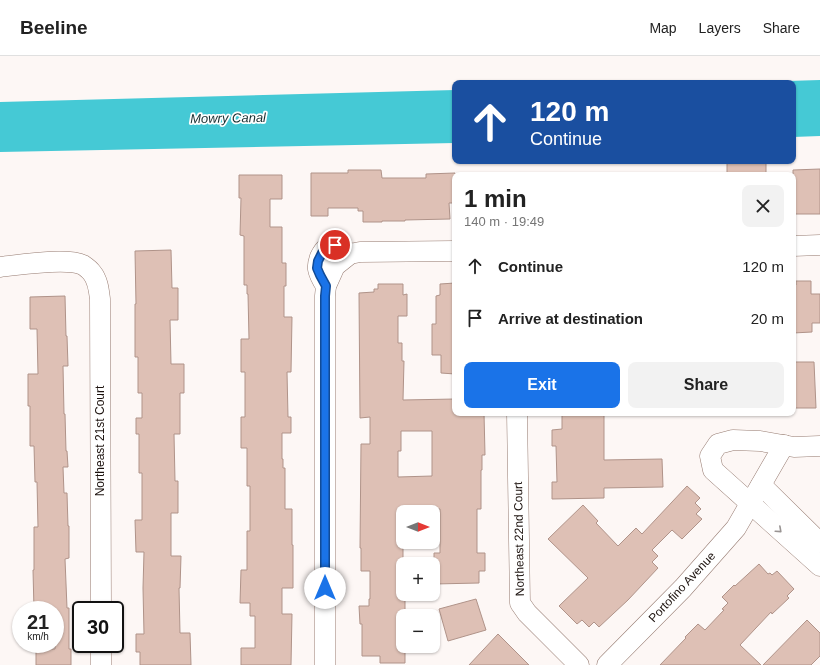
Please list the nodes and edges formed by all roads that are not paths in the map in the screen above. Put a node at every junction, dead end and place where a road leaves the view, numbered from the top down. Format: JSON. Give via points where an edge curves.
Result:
{"nodes":[{"id":1,"x":820,"y":245,"type":"edge"},
{"id":2,"x":796,"y":246,"type":"edge"},
{"id":3,"x":452,"y":251,"type":"edge"},
{"id":4,"x":0,"y":267,"type":"edge"},
{"id":5,"x":517,"y":416,"type":"edge"},
{"id":6,"x":784,"y":445,"type":"junction"},
{"id":7,"x":820,"y":446,"type":"edge"},
{"id":8,"x":761,"y":485,"type":"junction"},
{"id":9,"x":750,"y":504,"type":"junction"},
{"id":10,"x":820,"y":543,"type":"edge"},
{"id":11,"x":820,"y":566,"type":"edge"},
{"id":12,"x":101,"y":601,"type":"edge"},
{"id":13,"x":101,"y":653,"type":"edge"},
{"id":14,"x":101,"y":665,"type":"edge"},
{"id":15,"x":325,"y":665,"type":"edge"},
{"id":16,"x":579,"y":665,"type":"edge"},
{"id":17,"x":607,"y":665,"type":"edge"}],
"edges":[{"from":1,"to":2,"type":"street"},
{"from":3,"to":15,"type":"street","via":[[360,252],[342,260],[326,286]]},
{"from":4,"to":12,"type":"street","name":"Northeast 21st Court","via":[[69,262],[83,265],[93,273],[98,284]]},
{"from":5,"to":16,"type":"street","name":"Northeast 22nd Court","via":[[520,603]]},
{"from":6,"to":7,"type":"street"},
{"from":6,"to":8,"type":"street","name":"Portofino Avenue"},
{"from":6,"to":9,"type":"street","via":[[733,440],[718,444],[710,456],[713,470]]},
{"from":8,"to":9,"type":"street","name":"Portofino Avenue"},
{"from":8,"to":10,"type":"street"},
{"from":9,"to":11,"type":"street","one_way":true},
{"from":9,"to":17,"type":"street","name":"Portofino Avenue","via":[[736,528],[683,588]]},
{"from":13,"to":14,"type":"street"}]}
